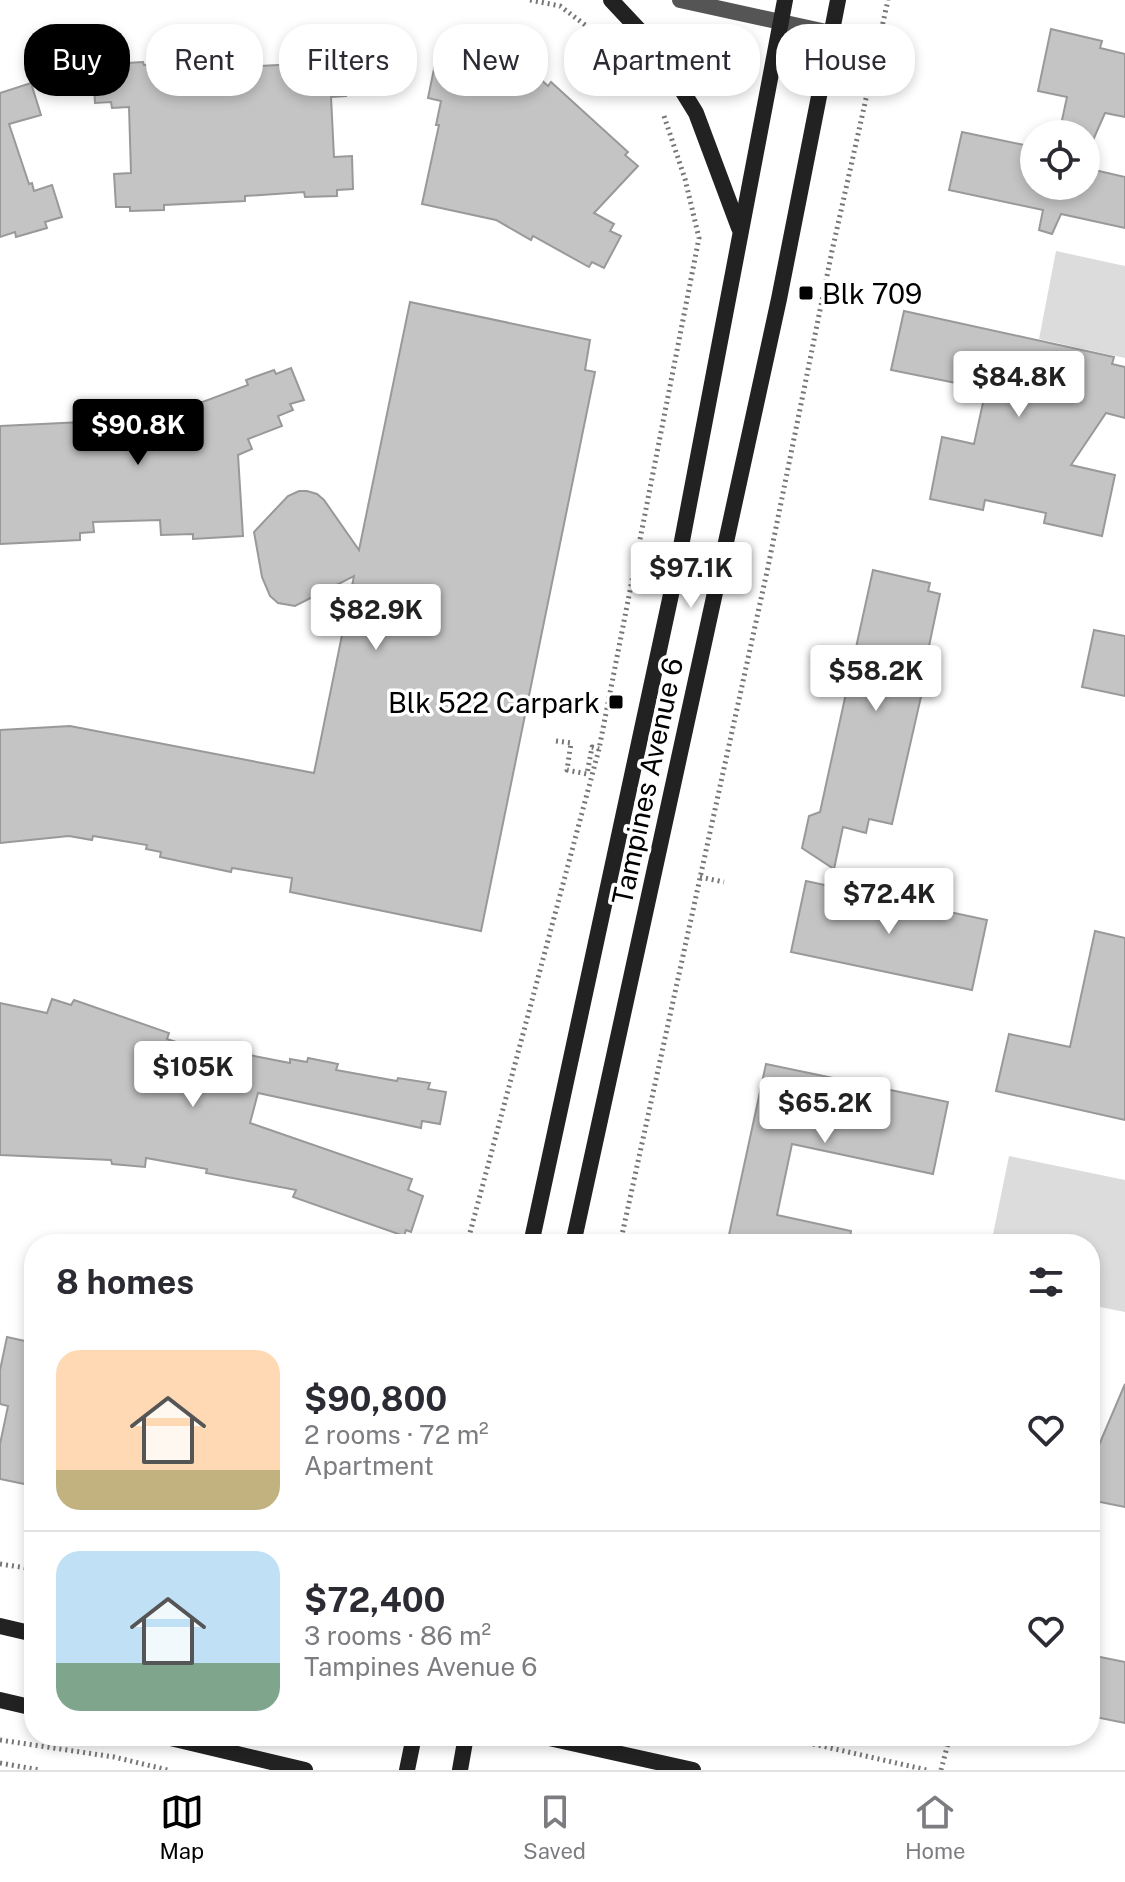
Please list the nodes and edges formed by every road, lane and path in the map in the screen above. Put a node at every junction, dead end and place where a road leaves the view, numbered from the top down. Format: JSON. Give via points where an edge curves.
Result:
{"nodes":[{"id":1,"x":530,"y":0,"type":"edge"},
{"id":2,"x":611,"y":0,"type":"edge"},
{"id":3,"x":680,"y":0,"type":"edge"},
{"id":4,"x":785,"y":0,"type":"edge"},
{"id":5,"x":838,"y":0,"type":"edge"},
{"id":6,"x":888,"y":0,"type":"edge"},
{"id":7,"x":748,"y":15,"type":"junction"},
{"id":8,"x":780,"y":21,"type":"junction"},
{"id":9,"x":584,"y":24,"type":"edge"},
{"id":10,"x":634,"y":24,"type":"edge"},
{"id":11,"x":746,"y":24,"type":"edge"},
{"id":12,"x":793,"y":24,"type":"edge"},
{"id":13,"x":833,"y":24,"type":"edge"},
{"id":14,"x":685,"y":96,"type":"edge"},
{"id":15,"x":819,"y":96,"type":"edge"},
{"id":16,"x":662,"y":110,"type":"dead end"},
{"id":17,"x":740,"y":230,"type":"junction"},
{"id":18,"x":556,"y":741,"type":"dead end"},
{"id":19,"x":599,"y":749,"type":"junction"},
{"id":20,"x":700,"y":877,"type":"junction"},
{"id":21,"x":724,"y":882,"type":"dead end"},
{"id":22,"x":470,"y":1234,"type":"edge"},
{"id":23,"x":533,"y":1234,"type":"edge"},
{"id":24,"x":575,"y":1234,"type":"edge"},
{"id":25,"x":622,"y":1234,"type":"edge"},
{"id":26,"x":0,"y":1564,"type":"edge"},
{"id":27,"x":24,"y":1568,"type":"edge"},
{"id":28,"x":0,"y":1626,"type":"edge"},
{"id":29,"x":24,"y":1632,"type":"edge"},
{"id":30,"x":0,"y":1700,"type":"edge"},
{"id":31,"x":24,"y":1706,"type":"edge"},
{"id":32,"x":0,"y":1740,"type":"edge"},
{"id":33,"x":24,"y":1744,"type":"edge"},
{"id":34,"x":40,"y":1746,"type":"edge"},
{"id":35,"x":206,"y":1746,"type":"edge"},
{"id":36,"x":412,"y":1746,"type":"edge"},
{"id":37,"x":464,"y":1746,"type":"edge"},
{"id":38,"x":585,"y":1746,"type":"edge"},
{"id":39,"x":822,"y":1746,"type":"edge"},
{"id":40,"x":947,"y":1746,"type":"edge"},
{"id":41,"x":254,"y":1757,"type":"junction"},
{"id":42,"x":0,"y":1763,"type":"edge"},
{"id":43,"x":40,"y":1770,"type":"edge"},
{"id":44,"x":168,"y":1770,"type":"edge"},
{"id":45,"x":267,"y":1770,"type":"edge"},
{"id":46,"x":305,"y":1770,"type":"edge"},
{"id":47,"x":407,"y":1770,"type":"edge"},
{"id":48,"x":460,"y":1770,"type":"edge"},
{"id":49,"x":693,"y":1770,"type":"edge"},
{"id":50,"x":927,"y":1770,"type":"edge"},
{"id":51,"x":941,"y":1770,"type":"edge"}],
"edges":[{"from":1,"to":9,"type":"path","via":[[560,6]]},
{"from":2,"to":10,"type":"street"},
{"from":3,"to":7,"type":"street"},
{"from":4,"to":8,"type":"street","name":"Tampines Avenue 6"},
{"from":5,"to":13,"type":"street","name":"Tampines Avenue 6"},
{"from":6,"to":20,"type":"path"},
{"from":7,"to":8,"type":"street"},
{"from":7,"to":11,"type":"path"},
{"from":8,"to":12,"type":"street"},
{"from":8,"to":17,"type":"street","name":"Tampines Avenue 6"},
{"from":14,"to":17,"type":"street"},
{"from":15,"to":24,"type":"street","name":"Tampines Avenue 6","via":[[776,315]]},
{"from":16,"to":19,"type":"path","via":[[699,238]]},
{"from":17,"to":23,"type":"street","name":"Tampines Avenue 6","via":[[678,562]]},
{"from":18,"to":19,"type":"path","via":[[571,743],[567,770],[587,774],[592,747]]},
{"from":19,"to":22,"type":"path"},
{"from":20,"to":21,"type":"path"},
{"from":20,"to":25,"type":"path"},
{"from":26,"to":27,"type":"path"},
{"from":28,"to":29,"type":"street"},
{"from":30,"to":31,"type":"street"},
{"from":32,"to":33,"type":"path"},
{"from":34,"to":44,"type":"path"},
{"from":35,"to":41,"type":"street"},
{"from":36,"to":47,"type":"street"},
{"from":37,"to":48,"type":"street"},
{"from":38,"to":49,"type":"street"},
{"from":39,"to":50,"type":"path"},
{"from":40,"to":51,"type":"path"},
{"from":41,"to":45,"type":"street"},
{"from":41,"to":46,"type":"street"},
{"from":42,"to":43,"type":"path"}]}
